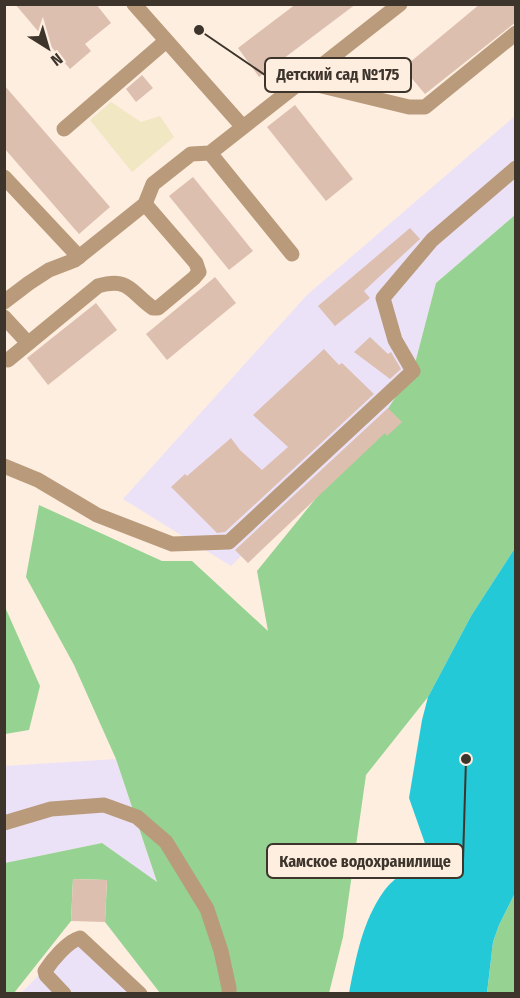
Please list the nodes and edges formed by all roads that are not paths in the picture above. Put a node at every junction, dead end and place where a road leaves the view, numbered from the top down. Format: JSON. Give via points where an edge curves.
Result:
{"nodes":[{"id":1,"x":134,"y":4,"type":"edge"},
{"id":2,"x":400,"y":4,"type":"edge"},
{"id":3,"x":516,"y":33,"type":"edge"},
{"id":4,"x":166,"y":41,"type":"junction"},
{"id":5,"x":302,"y":81,"type":"junction"},
{"id":6,"x":243,"y":127,"type":"junction"},
{"id":7,"x":64,"y":129,"type":"dead end"},
{"id":8,"x":210,"y":153,"type":"junction"},
{"id":9,"x":516,"y":168,"type":"edge"},
{"id":10,"x":4,"y":177,"type":"edge"},
{"id":11,"x":146,"y":204,"type":"junction"},
{"id":12,"x":292,"y":254,"type":"dead end"},
{"id":13,"x":79,"y":257,"type":"junction"},
{"id":14,"x":4,"y":302,"type":"edge"},
{"id":15,"x":4,"y":317,"type":"edge"},
{"id":16,"x":28,"y":343,"type":"junction"},
{"id":17,"x":8,"y":360,"type":"dead end"},
{"id":18,"x":4,"y":466,"type":"edge"},
{"id":19,"x":4,"y":823,"type":"edge"},
{"id":20,"x":64,"y":993,"type":"edge"},
{"id":21,"x":140,"y":993,"type":"edge"},
{"id":22,"x":229,"y":993,"type":"edge"}],
"edges":[{"from":1,"to":4,"type":"street"},
{"from":2,"to":5,"type":"street"},
{"from":3,"to":5,"type":"street","via":[[425,107],[409,107]]},
{"from":4,"to":6,"type":"street"},
{"from":4,"to":7,"type":"street"},
{"from":5,"to":6,"type":"street"},
{"from":6,"to":8,"type":"street"},
{"from":8,"to":11,"type":"street","via":[[191,154],[153,184]]},
{"from":8,"to":12,"type":"street"},
{"from":9,"to":18,"type":"street","via":[[432,240],[383,298],[395,340],[414,371],[229,542],[172,544],[97,515],[38,480]]},
{"from":10,"to":13,"type":"street"},
{"from":11,"to":13,"type":"street"},
{"from":11,"to":16,"type":"street","via":[[200,272],[158,308],[122,283],[98,286]]},
{"from":13,"to":14,"type":"street","via":[[42,274]]},
{"from":15,"to":16,"type":"street"},
{"from":16,"to":17,"type":"street"},
{"from":19,"to":22,"type":"street","via":[[51,809],[104,805],[137,818],[166,842],[207,909]]},
{"from":20,"to":21,"type":"street","via":[[45,971],[80,938]]}]}
